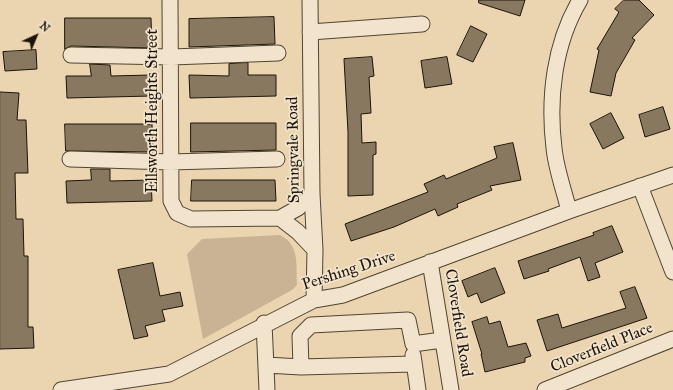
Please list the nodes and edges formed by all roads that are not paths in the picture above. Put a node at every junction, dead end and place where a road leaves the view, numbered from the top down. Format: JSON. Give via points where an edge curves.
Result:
{"nodes":[{"id":1,"x":170,"y":0,"type":"edge"},
{"id":2,"x":310,"y":0,"type":"edge"},
{"id":3,"x":580,"y":0,"type":"edge"},
{"id":4,"x":422,"y":24,"type":"dead end"},
{"id":5,"x":310,"y":32,"type":"junction"},
{"id":6,"x":71,"y":54,"type":"dead end"},
{"id":7,"x":278,"y":54,"type":"dead end"},
{"id":8,"x":172,"y":57,"type":"junction"},
{"id":9,"x":70,"y":159,"type":"dead end"},
{"id":10,"x":277,"y":159,"type":"dead end"},
{"id":11,"x":171,"y":162,"type":"junction"},
{"id":12,"x":673,"y":175,"type":"edge"},
{"id":13,"x":640,"y":186,"type":"junction"},
{"id":14,"x":312,"y":194,"type":"junction"},
{"id":15,"x":569,"y":211,"type":"junction"},
{"id":16,"x":280,"y":218,"type":"junction"},
{"id":17,"x":315,"y":250,"type":"junction"},
{"id":18,"x":430,"y":262,"type":"junction"},
{"id":19,"x":673,"y":272,"type":"edge"},
{"id":20,"x":314,"y":300,"type":"junction"},
{"id":21,"x":264,"y":323,"type":"junction"},
{"id":22,"x":673,"y":339,"type":"edge"},
{"id":23,"x":442,"y":340,"type":"junction"},
{"id":24,"x":413,"y":344,"type":"junction"},
{"id":25,"x":413,"y":364,"type":"junction"},
{"id":26,"x":266,"y":365,"type":"junction"},
{"id":27,"x":301,"y":367,"type":"junction"},
{"id":28,"x":61,"y":390,"type":"edge"},
{"id":29,"x":267,"y":390,"type":"edge"},
{"id":30,"x":418,"y":390,"type":"edge"},
{"id":31,"x":451,"y":390,"type":"edge"},
{"id":32,"x":545,"y":390,"type":"edge"}],
"edges":[{"from":1,"to":8,"type":"street","name":"Ellsworth Heights Street"},
{"from":2,"to":5,"type":"street","name":"Springvale Road"},
{"from":3,"to":15,"type":"street","via":[[573,12],[555,66],[551,99],[554,149]]},
{"from":4,"to":5,"type":"street"},
{"from":5,"to":14,"type":"street","name":"Springvale Road"},
{"from":6,"to":8,"type":"street"},
{"from":7,"to":8,"type":"street"},
{"from":8,"to":11,"type":"street","name":"Ellsworth Heights Street"},
{"from":9,"to":11,"type":"street"},
{"from":10,"to":11,"type":"street"},
{"from":11,"to":16,"type":"street","name":"Ellsworth Heights Street","via":[[172,201],[177,213],[191,219]]},
{"from":12,"to":13,"type":"street","name":"Pershing Drive"},
{"from":13,"to":15,"type":"street","name":"Pershing Drive"},
{"from":13,"to":19,"type":"street"},
{"from":14,"to":16,"type":"street","name":"Ellsworth Heights Street","via":[[298,208]]},
{"from":14,"to":17,"type":"street","name":"Springvale Road"},
{"from":15,"to":18,"type":"street","name":"Pershing Drive"},
{"from":16,"to":17,"type":"street"},
{"from":17,"to":20,"type":"street","name":"Springvale Road"},
{"from":18,"to":20,"type":"street","name":"Pershing Drive","via":[[343,295]]},
{"from":18,"to":23,"type":"street","name":"Cloverfield Road"},
{"from":20,"to":21,"type":"street","name":"Pershing Drive"},
{"from":21,"to":26,"type":"street"},
{"from":21,"to":28,"type":"street","name":"Pershing Drive","via":[[168,374]]},
{"from":22,"to":32,"type":"street","name":"Cloverfield Place"},
{"from":23,"to":24,"type":"street"},
{"from":23,"to":31,"type":"street","name":"Cloverfield Road"},
{"from":24,"to":25,"type":"street"},
{"from":24,"to":27,"type":"street","via":[[408,320],[311,325],[300,336]]},
{"from":25,"to":27,"type":"street"},
{"from":25,"to":30,"type":"street"},
{"from":26,"to":27,"type":"street"},
{"from":26,"to":29,"type":"street"}]}
